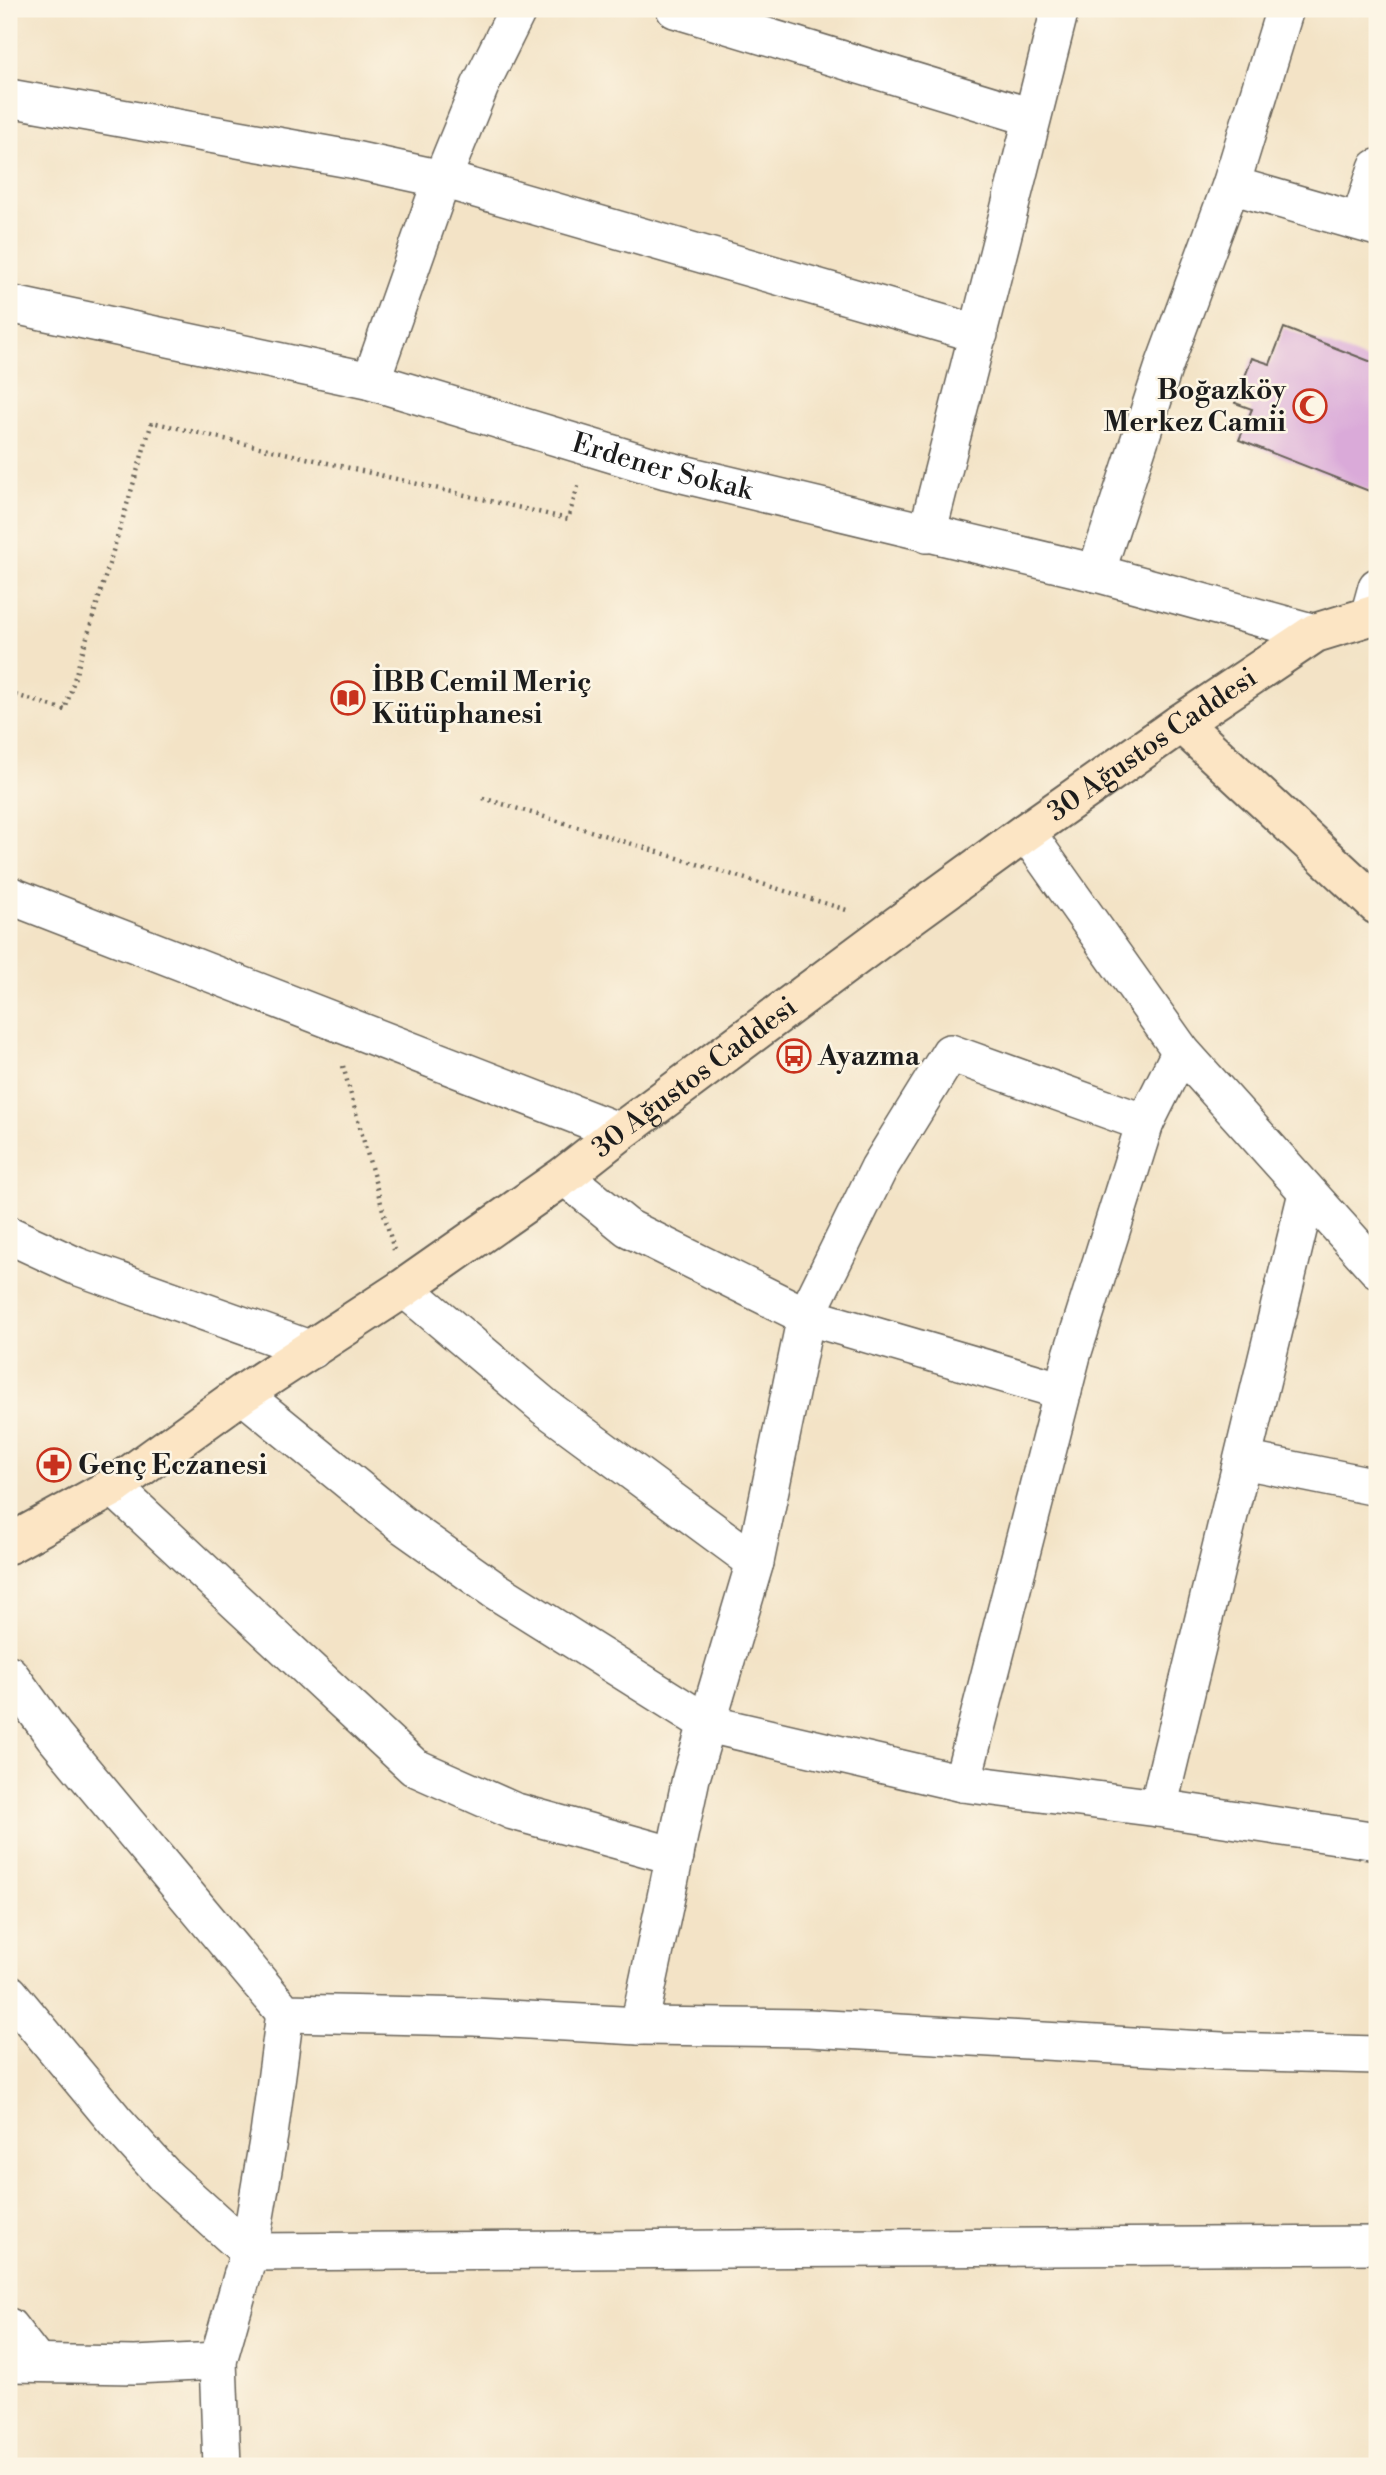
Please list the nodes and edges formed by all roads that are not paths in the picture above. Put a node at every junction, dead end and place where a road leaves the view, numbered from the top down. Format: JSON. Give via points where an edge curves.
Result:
{"nodes":[{"id":1,"x":518,"y":9,"type":"edge"},
{"id":2,"x":675,"y":9,"type":"edge"},
{"id":3,"x":1060,"y":9,"type":"edge"},
{"id":4,"x":1285,"y":9,"type":"edge"},
{"id":5,"x":9,"y":98,"type":"edge"},
{"id":6,"x":1031,"y":117,"type":"junction"},
{"id":7,"x":1377,"y":168,"type":"edge"},
{"id":8,"x":442,"y":179,"type":"junction"},
{"id":9,"x":1231,"y":186,"type":"junction"},
{"id":10,"x":1369,"y":224,"type":"edge"},
{"id":11,"x":9,"y":304,"type":"edge"},
{"id":12,"x":979,"y":334,"type":"junction"},
{"id":13,"x":371,"y":381,"type":"junction"},
{"id":14,"x":927,"y":534,"type":"junction"},
{"id":15,"x":1096,"y":573,"type":"junction"},
{"id":16,"x":1375,"y":606,"type":"edge"},
{"id":17,"x":1315,"y":633,"type":"junction"},
{"id":18,"x":1181,"y":723,"type":"junction"},
{"id":19,"x":1026,"y":832,"type":"junction"},
{"id":20,"x":9,"y":895,"type":"edge"},
{"id":21,"x":1377,"y":905,"type":"edge"},
{"id":22,"x":1181,"y":1051,"type":"junction"},
{"id":23,"x":1145,"y":1123,"type":"junction"},
{"id":24,"x":620,"y":1132,"type":"junction"},
{"id":25,"x":564,"y":1176,"type":"junction"},
{"id":26,"x":1307,"y":1193,"type":"junction"},
{"id":27,"x":9,"y":1235,"type":"edge"},
{"id":28,"x":1377,"y":1269,"type":"edge"},
{"id":29,"x":404,"y":1288,"type":"junction"},
{"id":30,"x":806,"y":1316,"type":"junction"},
{"id":31,"x":312,"y":1350,"type":"junction"},
{"id":32,"x":1063,"y":1391,"type":"junction"},
{"id":33,"x":242,"y":1394,"type":"junction"},
{"id":34,"x":1243,"y":1461,"type":"junction"},
{"id":35,"x":113,"y":1487,"type":"junction"},
{"id":36,"x":1377,"y":1487,"type":"edge"},
{"id":37,"x":9,"y":1544,"type":"edge"},
{"id":38,"x":755,"y":1562,"type":"junction"},
{"id":39,"x":9,"y":1674,"type":"edge"},
{"id":40,"x":708,"y":1724,"type":"junction"},
{"id":41,"x":962,"y":1783,"type":"junction"},
{"id":42,"x":1158,"y":1808,"type":"junction"},
{"id":43,"x":1377,"y":1841,"type":"edge"},
{"id":44,"x":675,"y":1856,"type":"junction"},
{"id":45,"x":9,"y":1993,"type":"edge"},
{"id":46,"x":285,"y":2013,"type":"junction"},
{"id":47,"x":639,"y":2026,"type":"junction"},
{"id":48,"x":1377,"y":2055,"type":"edge"},
{"id":49,"x":1377,"y":2245,"type":"edge"},
{"id":50,"x":249,"y":2252,"type":"junction"},
{"id":51,"x":9,"y":2327,"type":"edge"},
{"id":52,"x":218,"y":2361,"type":"junction"},
{"id":53,"x":23,"y":2363,"type":"edge"},
{"id":54,"x":222,"y":2466,"type":"edge"}],
"edges":[{"from":1,"to":8,"type":"street"},
{"from":2,"to":6,"type":"street"},
{"from":3,"to":6,"type":"street"},
{"from":4,"to":9,"type":"street"},
{"from":5,"to":8,"type":"street"},
{"from":6,"to":12,"type":"street"},
{"from":7,"to":10,"type":"street"},
{"from":8,"to":12,"type":"street"},
{"from":8,"to":13,"type":"street"},
{"from":9,"to":10,"type":"street"},
{"from":9,"to":15,"type":"street","via":[[1164,366]]},
{"from":11,"to":13,"type":"street","name":"Erdener Sokak"},
{"from":12,"to":14,"type":"street"},
{"from":13,"to":14,"type":"street","name":"Erdener Sokak","via":[[666,470]]},
{"from":14,"to":15,"type":"street","name":"Erdener Sokak"},
{"from":15,"to":17,"type":"street","name":"Erdener Sokak"},
{"from":16,"to":17,"type":"main road","name":"30 Ağustos Caddesi"},
{"from":17,"to":18,"type":"main road","name":"30 Ağustos Caddesi"},
{"from":18,"to":19,"type":"main road","name":"30 Ağustos Caddesi"},
{"from":18,"to":21,"type":"main road"},
{"from":19,"to":22,"type":"street"},
{"from":19,"to":24,"type":"main road","name":"30 Ağustos Caddesi"},
{"from":20,"to":24,"type":"street"},
{"from":22,"to":23,"type":"street"},
{"from":22,"to":26,"type":"street"},
{"from":23,"to":30,"type":"street","via":[[950,1054],[879,1168]]},
{"from":23,"to":32,"type":"street"},
{"from":24,"to":25,"type":"main road","name":"30 Ağustos Caddesi"},
{"from":25,"to":29,"type":"main road","name":"30 Ağustos Caddesi"},
{"from":25,"to":30,"type":"street","via":[[628,1228]]},
{"from":26,"to":28,"type":"street"},
{"from":26,"to":34,"type":"street"},
{"from":27,"to":31,"type":"street","via":[[76,1266]]},
{"from":29,"to":31,"type":"main road","name":"30 Ağustos Caddesi"},
{"from":29,"to":38,"type":"street","via":[[545,1407]]},
{"from":30,"to":32,"type":"street"},
{"from":30,"to":38,"type":"street"},
{"from":31,"to":33,"type":"main road","name":"30 Ağustos Caddesi"},
{"from":32,"to":41,"type":"street"},
{"from":33,"to":35,"type":"main road","name":"30 Ağustos Caddesi"},
{"from":33,"to":40,"type":"street","via":[[481,1581]]},
{"from":34,"to":36,"type":"street"},
{"from":34,"to":42,"type":"street"},
{"from":35,"to":37,"type":"main road","name":"30 Ağustos Caddesi"},
{"from":35,"to":44,"type":"street","via":[[414,1767],[513,1811]]},
{"from":38,"to":40,"type":"street"},
{"from":39,"to":46,"type":"street","via":[[54,1736]]},
{"from":40,"to":41,"type":"street"},
{"from":40,"to":44,"type":"street"},
{"from":41,"to":42,"type":"street"},
{"from":42,"to":43,"type":"street"},
{"from":44,"to":47,"type":"street"},
{"from":45,"to":50,"type":"street","via":[[164,2175]]},
{"from":46,"to":47,"type":"street"},
{"from":46,"to":50,"type":"street"},
{"from":47,"to":48,"type":"street","via":[[809,2028]]},
{"from":49,"to":50,"type":"street"},
{"from":50,"to":52,"type":"street"},
{"from":51,"to":53,"type":"street"},
{"from":52,"to":53,"type":"street"},
{"from":52,"to":54,"type":"street"}]}
